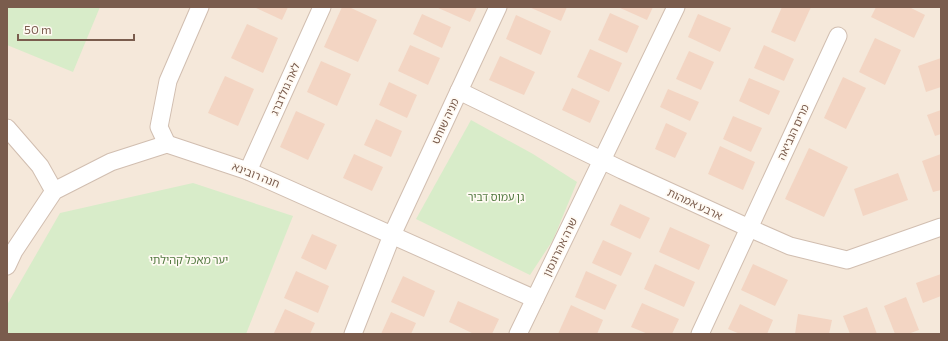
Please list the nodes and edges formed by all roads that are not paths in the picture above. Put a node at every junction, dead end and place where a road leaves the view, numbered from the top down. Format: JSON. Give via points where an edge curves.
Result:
{"nodes":[{"id":1,"x":200,"y":7,"type":"edge"},
{"id":2,"x":322,"y":7,"type":"edge"},
{"id":3,"x":498,"y":7,"type":"edge"},
{"id":4,"x":676,"y":7,"type":"edge"},
{"id":5,"x":838,"y":36,"type":"dead end"},
{"id":6,"x":459,"y":91,"type":"junction"},
{"id":7,"x":7,"y":128,"type":"edge"},
{"id":8,"x":167,"y":144,"type":"junction"},
{"id":9,"x":7,"y":145,"type":"edge"},
{"id":10,"x":602,"y":160,"type":"junction"},
{"id":11,"x":248,"y":171,"type":"junction"},
{"id":12,"x":54,"y":191,"type":"junction"},
{"id":13,"x":941,"y":227,"type":"edge"},
{"id":14,"x":749,"y":228,"type":"junction"},
{"id":15,"x":392,"y":235,"type":"junction"},
{"id":16,"x":9,"y":255,"type":"edge"},
{"id":17,"x":535,"y":299,"type":"junction"},
{"id":18,"x":352,"y":334,"type":"edge"},
{"id":19,"x":518,"y":334,"type":"edge"},
{"id":20,"x":700,"y":334,"type":"edge"}],
"edges":[{"from":1,"to":8,"type":"street","via":[[168,80],[159,127]]},
{"from":2,"to":11,"type":"street","name":"לאה גולדברג"},
{"from":3,"to":6,"type":"street","name":"מניה שוחט"},
{"from":4,"to":10,"type":"street","name":"שרה אהרונסון"},
{"from":5,"to":14,"type":"street","name":"מרים הנביאה"},
{"from":6,"to":10,"type":"street","name":"ארבע אמהות"},
{"from":6,"to":15,"type":"street","name":"מניה שוחט"},
{"from":7,"to":12,"type":"street","via":[[40,166]]},
{"from":8,"to":11,"type":"street","name":"חנה רובינא"},
{"from":8,"to":12,"type":"street","via":[[111,162]]},
{"from":9,"to":12,"type":"street","via":[[33,174]]},
{"from":10,"to":14,"type":"street","name":"ארבע אמהות"},
{"from":10,"to":17,"type":"street","name":"שרה אהרונסון"},
{"from":11,"to":15,"type":"street","name":"חנה רובינא"},
{"from":12,"to":16,"type":"street"},
{"from":13,"to":14,"type":"street","name":"ארבע אמהות","via":[[847,260],[790,246]]},
{"from":14,"to":20,"type":"street","name":"מרים הנביאה"},
{"from":15,"to":17,"type":"street","name":"חנה רובינא"},
{"from":15,"to":18,"type":"street","name":"מניה שוחט"},
{"from":17,"to":19,"type":"street","name":"שרה אהרונסון"}]}
